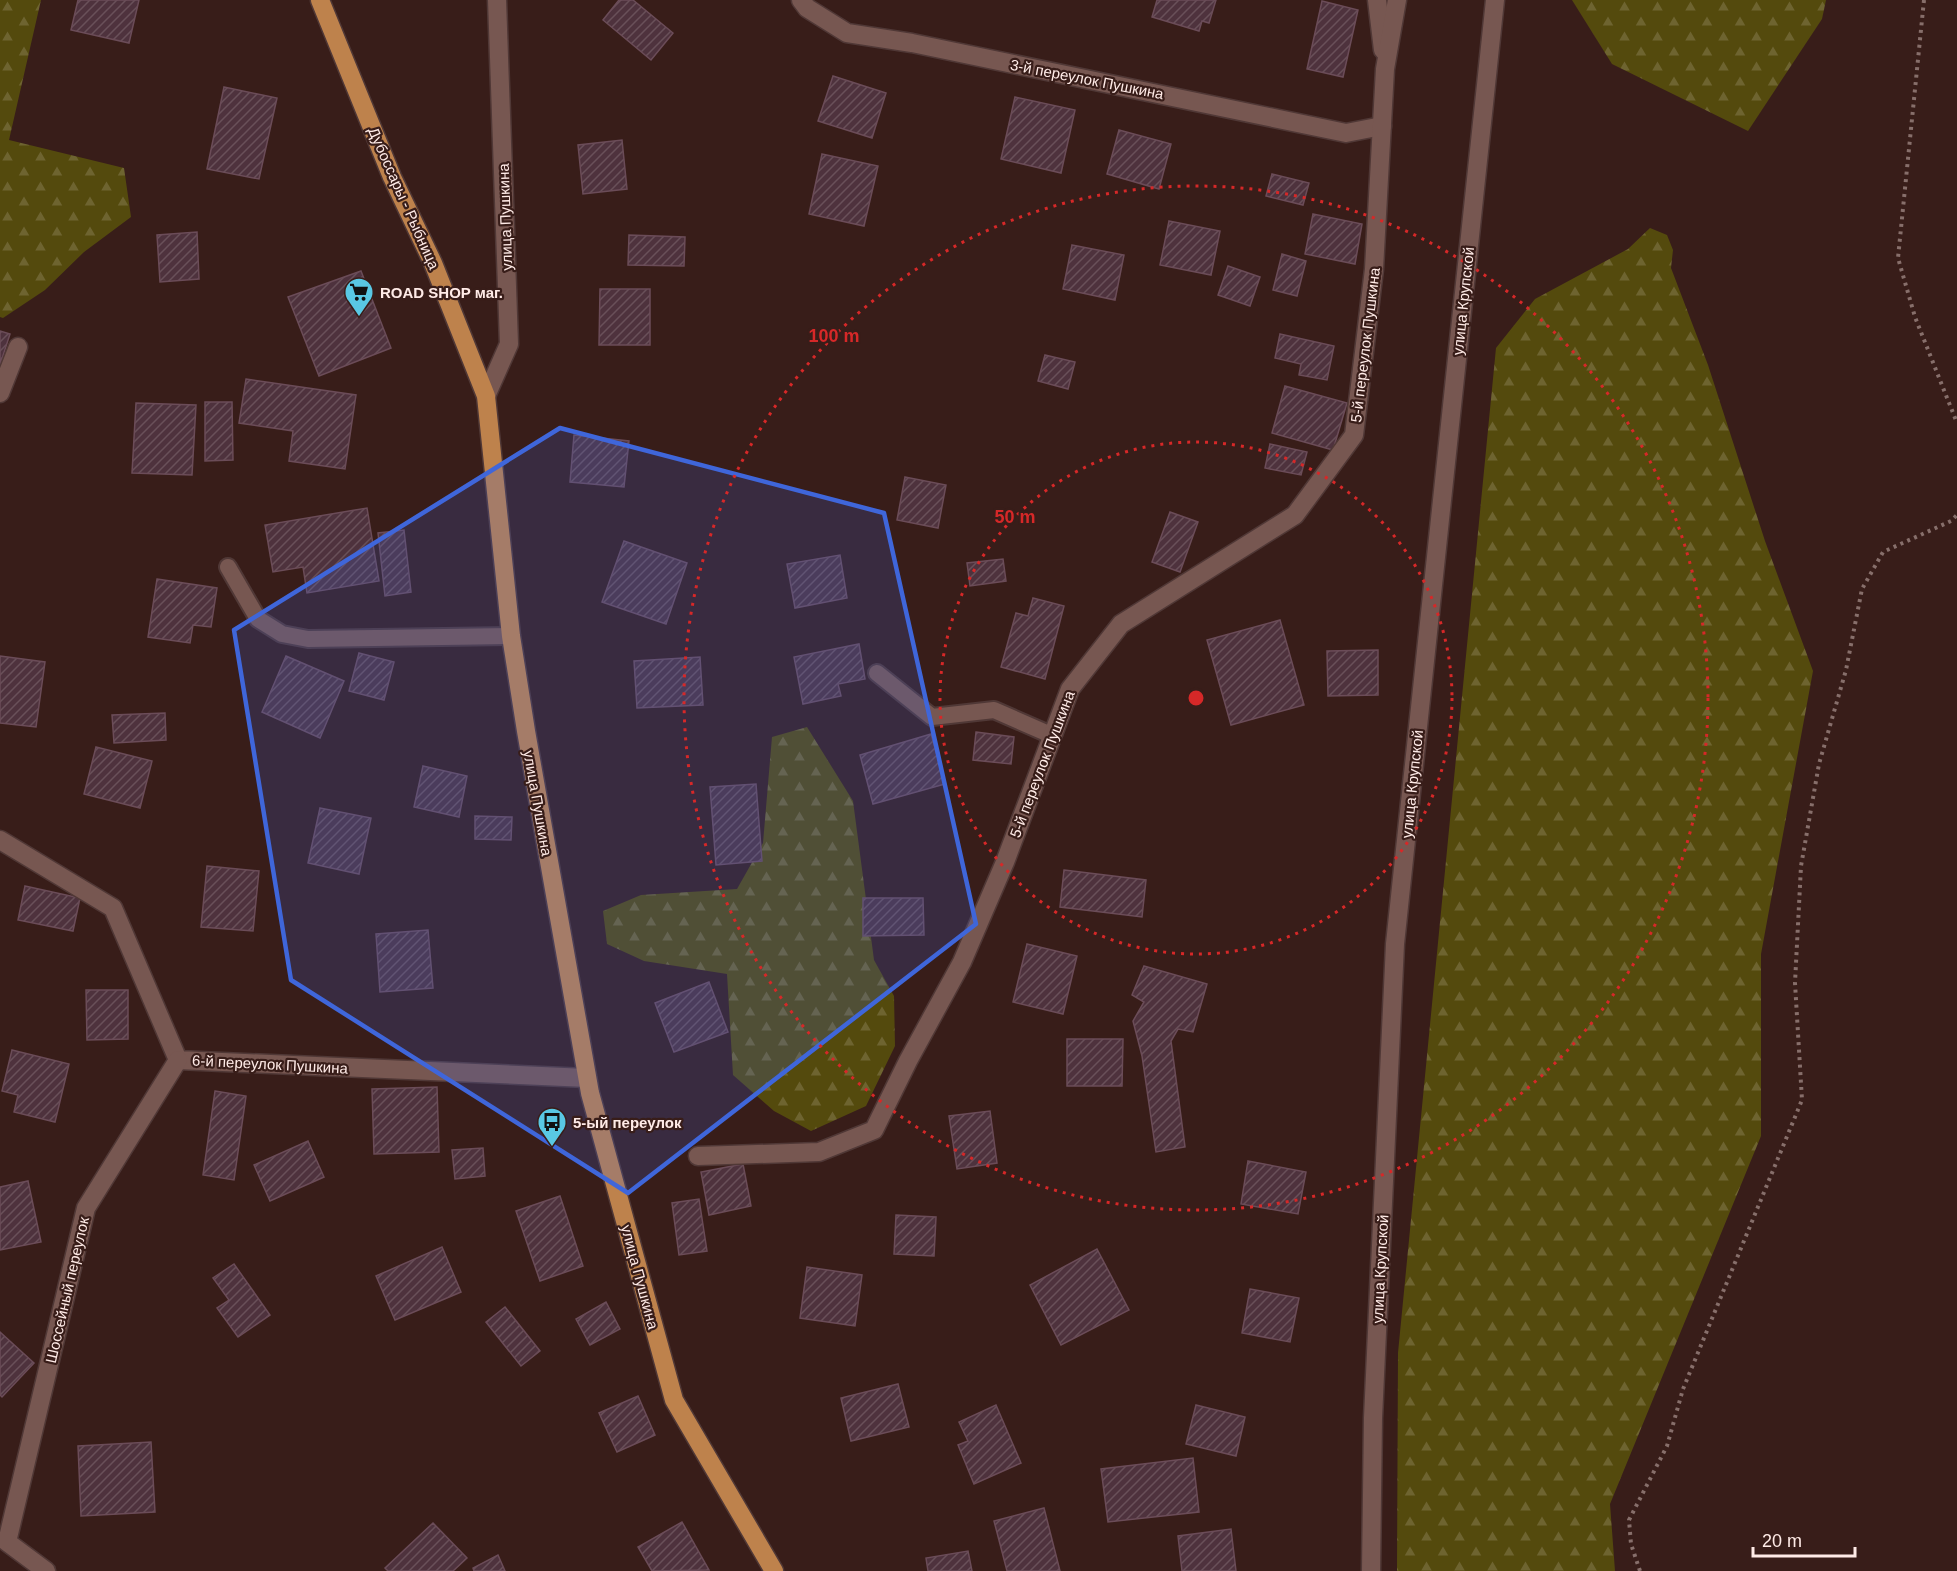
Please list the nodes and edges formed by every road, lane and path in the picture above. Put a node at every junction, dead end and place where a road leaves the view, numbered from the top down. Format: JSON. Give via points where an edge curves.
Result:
{"nodes":[{"id":1,"x":320,"y":0,"type":"edge"},
{"id":2,"x":497,"y":0,"type":"edge"},
{"id":3,"x":801,"y":0,"type":"edge"},
{"id":4,"x":1377,"y":0,"type":"edge"},
{"id":5,"x":1397,"y":0,"type":"edge"},
{"id":6,"x":1495,"y":0,"type":"edge"},
{"id":7,"x":1924,"y":0,"type":"edge"},
{"id":8,"x":1385,"y":69,"type":"junction"},
{"id":9,"x":1382,"y":126,"type":"junction"},
{"id":10,"x":18,"y":347,"type":"dead end"},
{"id":11,"x":0,"y":393,"type":"edge"},
{"id":12,"x":486,"y":396,"type":"junction"},
{"id":13,"x":1957,"y":423,"type":"edge"},
{"id":14,"x":1957,"y":515,"type":"edge"},
{"id":15,"x":228,"y":567,"type":"dead end"},
{"id":16,"x":511,"y":636,"type":"junction"},
{"id":17,"x":877,"y":673,"type":"dead end"},
{"id":18,"x":1051,"y":735,"type":"junction"},
{"id":19,"x":0,"y":840,"type":"edge"},
{"id":20,"x":178,"y":1060,"type":"junction"},
{"id":21,"x":587,"y":1078,"type":"junction"},
{"id":22,"x":698,"y":1156,"type":"dead end"},
{"id":23,"x":4,"y":1538,"type":"edge"},
{"id":24,"x":46,"y":1571,"type":"edge"},
{"id":25,"x":774,"y":1571,"type":"edge"},
{"id":26,"x":1371,"y":1571,"type":"edge"},
{"id":27,"x":1640,"y":1571,"type":"edge"}],
"edges":[{"from":1,"to":12,"type":"highway","name":"Дубоссары - Рыбница","via":[[392,177],[434,263]]},
{"from":2,"to":12,"type":"street","name":"улица Пушкина","via":[[509,344]]},
{"from":3,"to":9,"type":"street","name":"3-й переулок Пушкина","via":[[807,8],[847,33],[1346,132]]},
{"from":4,"to":8,"type":"street"},
{"from":5,"to":8,"type":"street"},
{"from":6,"to":26,"type":"street","name":"улица Крупской","via":[[1395,944],[1373,1418]]},
{"from":7,"to":13,"type":"path","via":[[1898,258],[1915,317]]},
{"from":8,"to":9,"type":"street","name":"5-й переулок Пушкина"},
{"from":9,"to":18,"type":"street","name":"5-й переулок Пушкина","via":[[1374,269],[1354,435],[1295,514],[1121,624],[1070,689]]},
{"from":10,"to":11,"type":"street"},
{"from":12,"to":16,"type":"highway","name":"улица Пушкина"},
{"from":14,"to":27,"type":"path","via":[[1883,552],[1862,589],[1846,670],[1819,764],[1802,866],[1795,983],[1802,1100],[1683,1389],[1667,1446],[1629,1520],[1631,1544]]},
{"from":15,"to":16,"type":"lane","via":[[258,619],[282,634],[308,639]]},
{"from":16,"to":21,"type":"highway","name":"улица Пушкина"},
{"from":17,"to":18,"type":"lane","via":[[932,717],[994,710]]},
{"from":18,"to":22,"type":"street","name":"5-й переулок Пушкина","via":[[1005,862],[962,962],[874,1130],[819,1152]]},
{"from":19,"to":20,"type":"street","name":"6-й переулок Пушкина","via":[[113,908]]},
{"from":20,"to":21,"type":"street","name":"6-й переулок Пушкина"},
{"from":20,"to":23,"type":"street","name":"Шоссейный переулок","via":[[86,1208]]},
{"from":21,"to":25,"type":"highway","name":"улица Пушкина","via":[[674,1400]]},
{"from":23,"to":24,"type":"street"}]}
